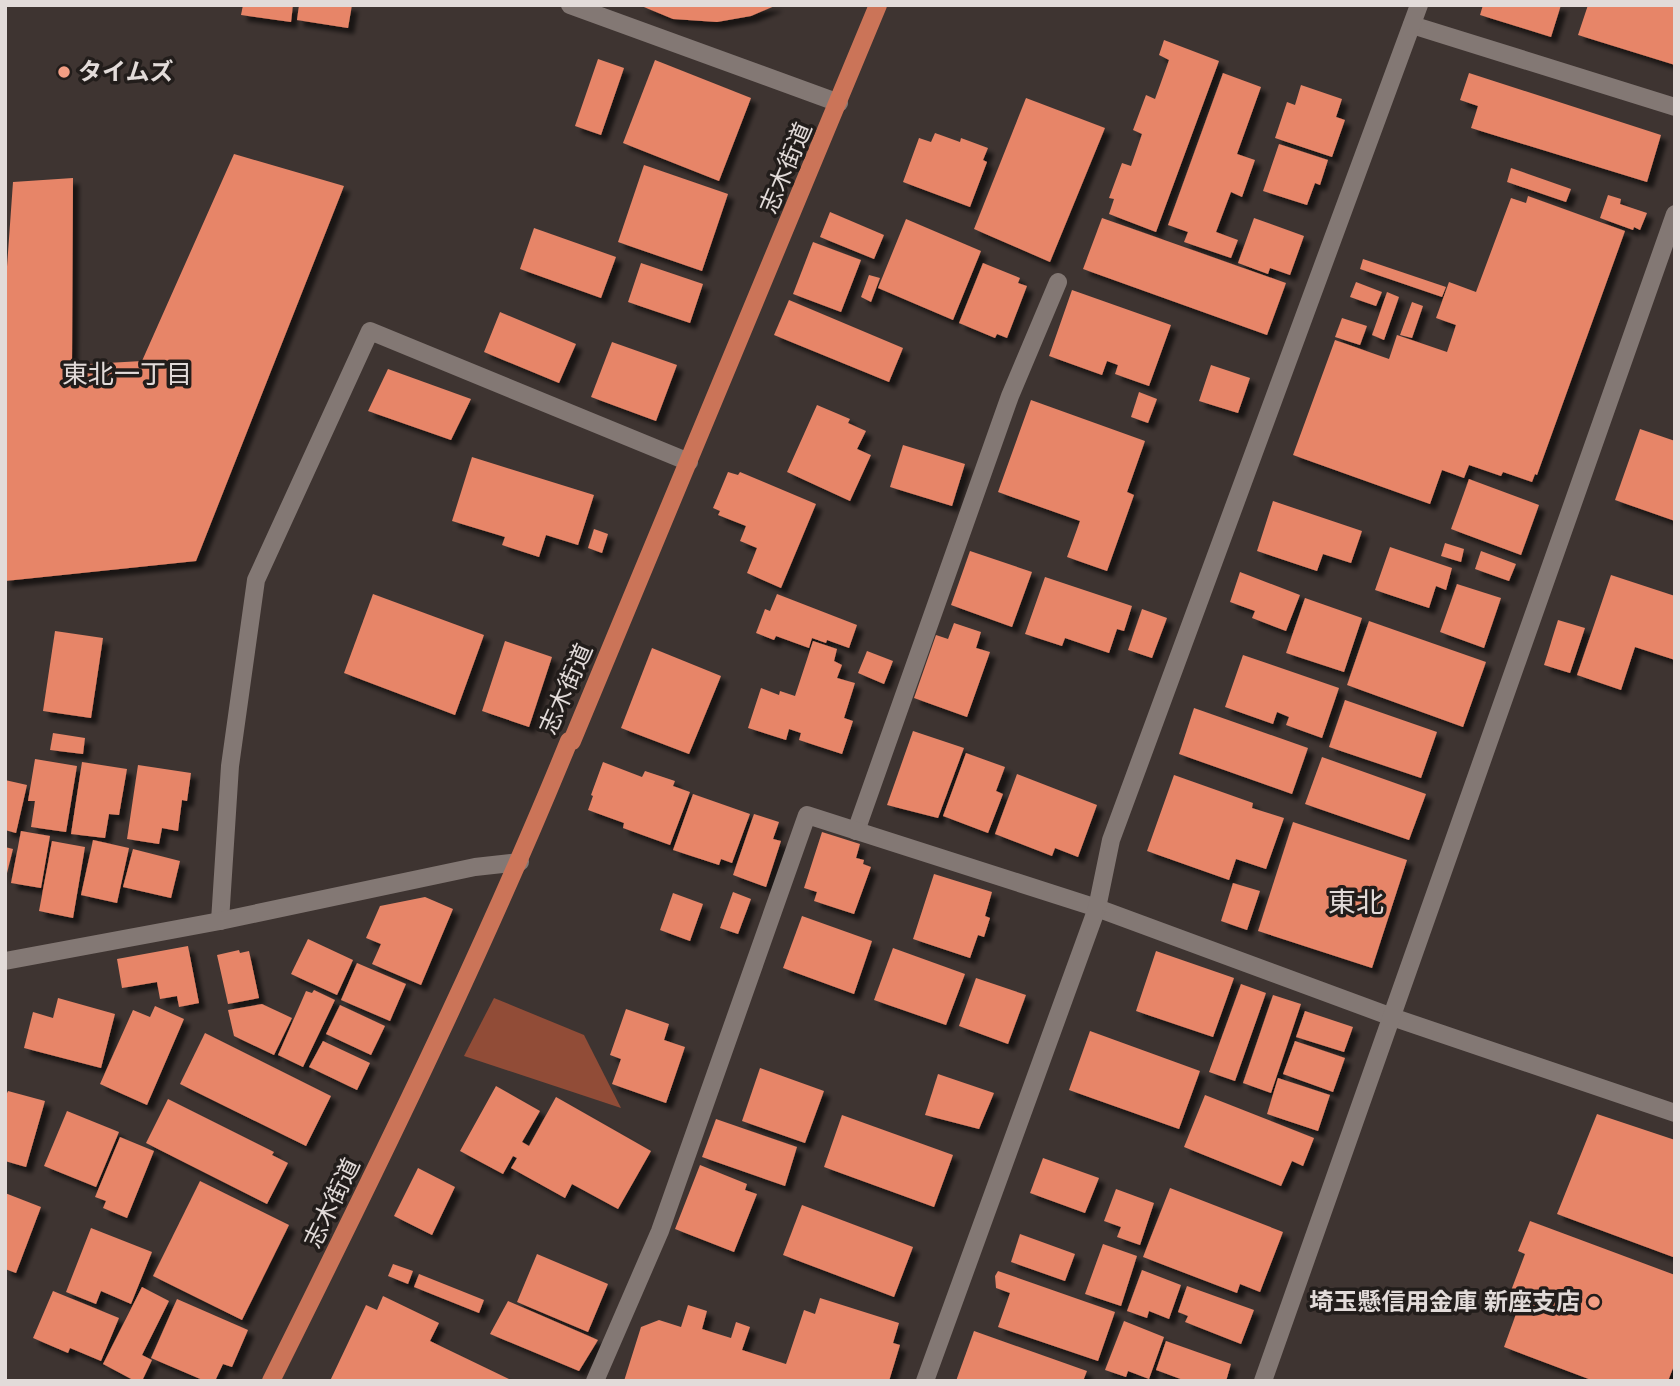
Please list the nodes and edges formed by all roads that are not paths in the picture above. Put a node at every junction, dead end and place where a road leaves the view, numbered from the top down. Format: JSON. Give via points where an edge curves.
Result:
{"nodes":[{"id":1,"x":570,"y":5,"type":"edge"},
{"id":2,"x":878,"y":5,"type":"edge"},
{"id":3,"x":1419,"y":5,"type":"edge"},
{"id":4,"x":1412,"y":25,"type":"junction"},
{"id":5,"x":839,"y":103,"type":"junction"},
{"id":6,"x":1675,"y":107,"type":"edge"},
{"id":7,"x":1675,"y":214,"type":"edge"},
{"id":8,"x":1058,"y":282,"type":"dead end"},
{"id":9,"x":689,"y":461,"type":"junction"},
{"id":10,"x":856,"y":831,"type":"junction"},
{"id":11,"x":520,"y":862,"type":"junction"},
{"id":12,"x":1097,"y":908,"type":"junction"},
{"id":13,"x":220,"y":921,"type":"junction"},
{"id":14,"x":5,"y":961,"type":"edge"},
{"id":15,"x":1392,"y":1017,"type":"junction"},
{"id":16,"x":1675,"y":1113,"type":"edge"},
{"id":17,"x":271,"y":1381,"type":"edge"},
{"id":18,"x":594,"y":1381,"type":"edge"},
{"id":19,"x":925,"y":1381,"type":"edge"},
{"id":20,"x":1263,"y":1381,"type":"edge"}],
"edges":[{"from":1,"to":5,"type":"street"},
{"from":2,"to":5,"type":"main road","name":"志木街道"},
{"from":3,"to":4,"type":"street"},
{"from":4,"to":6,"type":"street"},
{"from":4,"to":12,"type":"street","via":[[1111,840]]},
{"from":5,"to":9,"type":"main road","name":"志木街道"},
{"from":7,"to":15,"type":"street"},
{"from":8,"to":10,"type":"street","via":[[1010,396]]},
{"from":9,"to":11,"type":"main road","name":"志木街道"},
{"from":9,"to":13,"type":"street","via":[[370,331],[256,580],[230,766]]},
{"from":10,"to":12,"type":"street"},
{"from":10,"to":18,"type":"street","via":[[807,815],[660,1231]]},
{"from":11,"to":13,"type":"street","via":[[475,867]]},
{"from":11,"to":17,"type":"main road","name":"志木街道"},
{"from":12,"to":15,"type":"street"},
{"from":12,"to":19,"type":"street"},
{"from":13,"to":14,"type":"street"},
{"from":15,"to":16,"type":"street"},
{"from":15,"to":20,"type":"street"}]}
